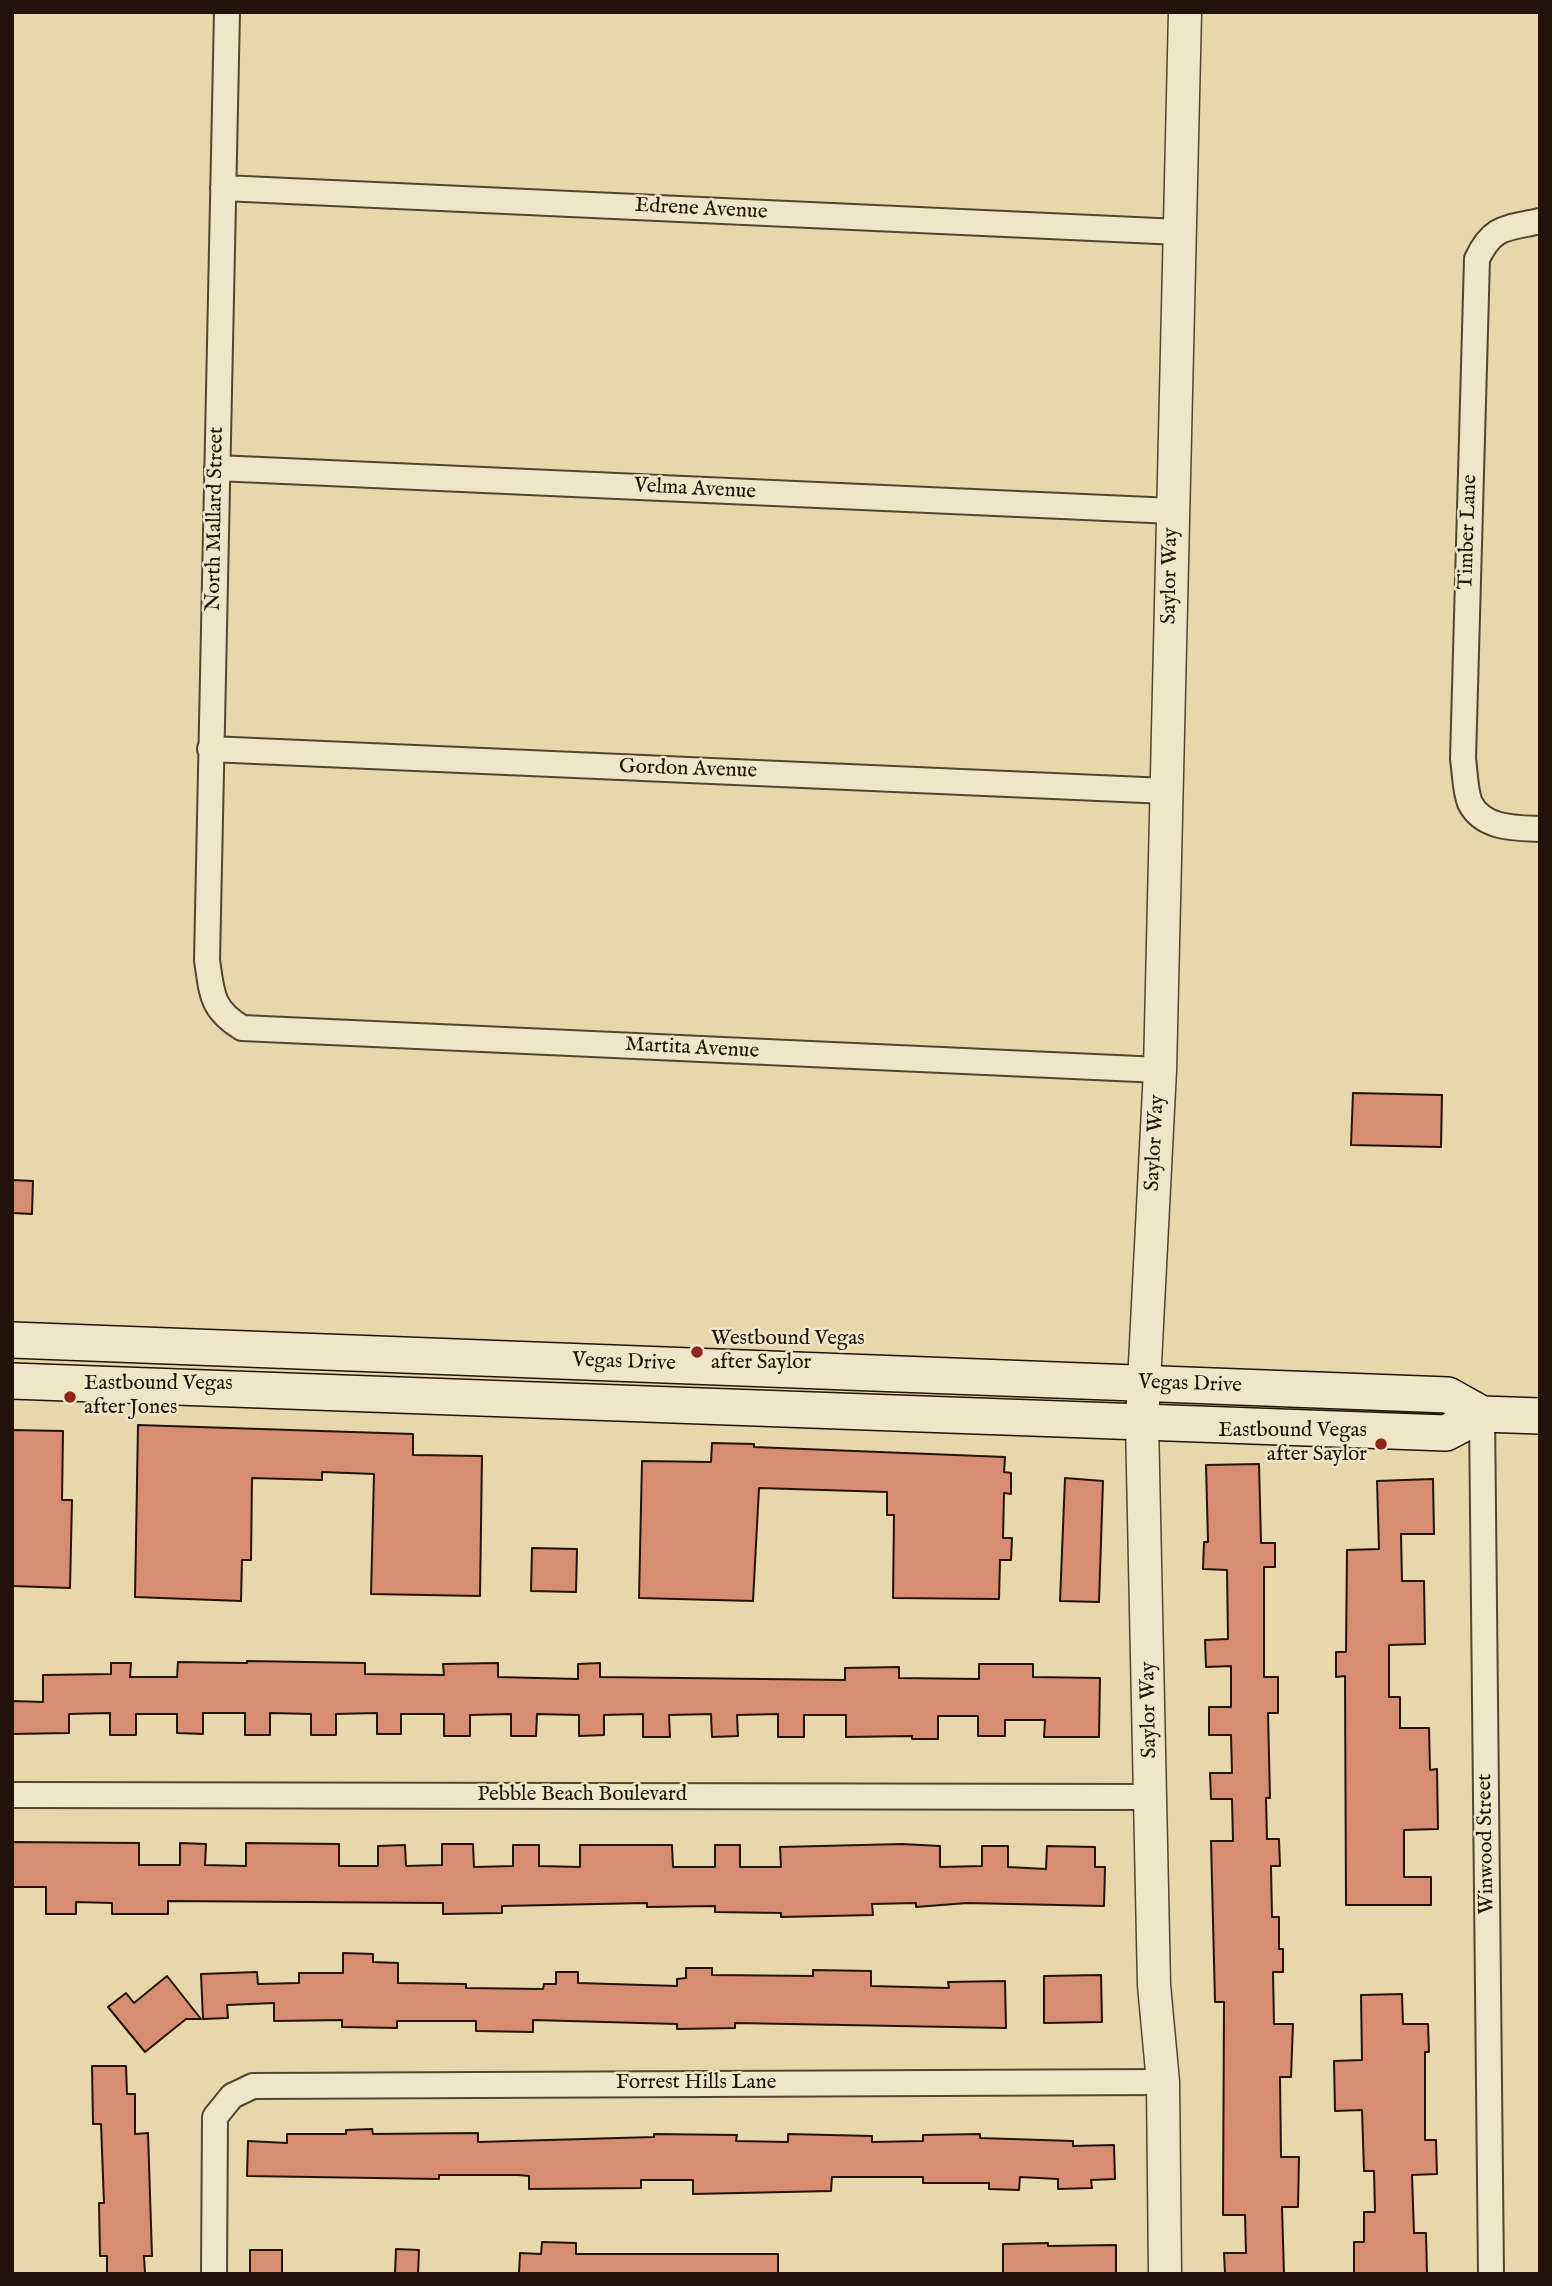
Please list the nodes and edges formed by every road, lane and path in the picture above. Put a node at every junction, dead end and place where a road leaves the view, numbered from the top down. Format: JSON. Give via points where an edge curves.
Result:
{"nodes":[{"id":1,"x":227,"y":12,"type":"edge"},
{"id":2,"x":1185,"y":12,"type":"edge"},
{"id":3,"x":223,"y":188,"type":"junction"},
{"id":4,"x":1540,"y":220,"type":"edge"},
{"id":5,"x":1179,"y":232,"type":"junction"},
{"id":6,"x":217,"y":468,"type":"junction"},
{"id":7,"x":1173,"y":511,"type":"junction"},
{"id":8,"x":210,"y":749,"type":"junction"},
{"id":9,"x":1167,"y":790,"type":"junction"},
{"id":10,"x":1540,"y":829,"type":"edge"},
{"id":11,"x":227,"y":1020,"type":"joint"},
{"id":12,"x":1160,"y":1070,"type":"junction"},
{"id":13,"x":12,"y":1340,"type":"edge"},
{"id":14,"x":12,"y":1381,"type":"edge"},
{"id":15,"x":1144,"y":1383,"type":"junction"},
{"id":16,"x":1482,"y":1414,"type":"junction"},
{"id":17,"x":1540,"y":1416,"type":"edge"},
{"id":18,"x":1142,"y":1422,"type":"junction"},
{"id":19,"x":12,"y":1794,"type":"edge"},
{"id":20,"x":1152,"y":1797,"type":"junction"},
{"id":21,"x":1163,"y":2082,"type":"junction"},
{"id":22,"x":214,"y":2274,"type":"edge"},
{"id":23,"x":1165,"y":2274,"type":"edge"},
{"id":24,"x":1491,"y":2274,"type":"edge"}],
"edges":[{"from":1,"to":3,"type":"street","name":"North Mallard Street"},
{"from":2,"to":5,"type":"street","name":"Saylor Way"},
{"from":3,"to":5,"type":"street","name":"Edrene Avenue"},
{"from":3,"to":6,"type":"street","name":"North Mallard Street"},
{"from":4,"to":10,"type":"street","name":"Timber Lane","via":[[1496,231],[1477,259],[1463,759],[1470,803],[1484,818],[1504,828]]},
{"from":5,"to":7,"type":"street","name":"Saylor Way"},
{"from":6,"to":7,"type":"street","name":"Velma Avenue"},
{"from":6,"to":8,"type":"street","name":"North Mallard Street"},
{"from":7,"to":9,"type":"street","name":"Saylor Way"},
{"from":8,"to":9,"type":"street","name":"Gordon Avenue"},
{"from":8,"to":11,"type":"street","name":"North Mallard Street","via":[[207,960],[214,1004]]},
{"from":9,"to":12,"type":"street","name":"Saylor Way"},
{"from":11,"to":12,"type":"street","name":"Martita Avenue","via":[[242,1028]]},
{"from":12,"to":15,"type":"street","name":"Saylor Way"},
{"from":13,"to":15,"type":"main road","name":"Vegas Drive"},
{"from":14,"to":18,"type":"main road","name":"Vegas Drive"},
{"from":15,"to":16,"type":"main road","name":"Vegas Drive","via":[[1448,1395]]},
{"from":15,"to":18,"type":"street","name":"Saylor Way"},
{"from":16,"to":17,"type":"main road","name":"Vegas Drive"},
{"from":16,"to":18,"type":"main road","name":"Vegas Drive","via":[[1446,1433]]},
{"from":16,"to":24,"type":"street","name":"Winwood Street"},
{"from":18,"to":20,"type":"street","name":"Saylor Way"},
{"from":19,"to":20,"type":"street","name":"Pebble Beach Boulevard"},
{"from":20,"to":21,"type":"street","name":"Saylor Way","via":[[1154,1984]]},
{"from":21,"to":22,"type":"street","name":"Forrest Hills Lane","via":[[253,2086],[232,2096],[215,2117]]},
{"from":21,"to":23,"type":"street","name":"Saylor Way"}]}
